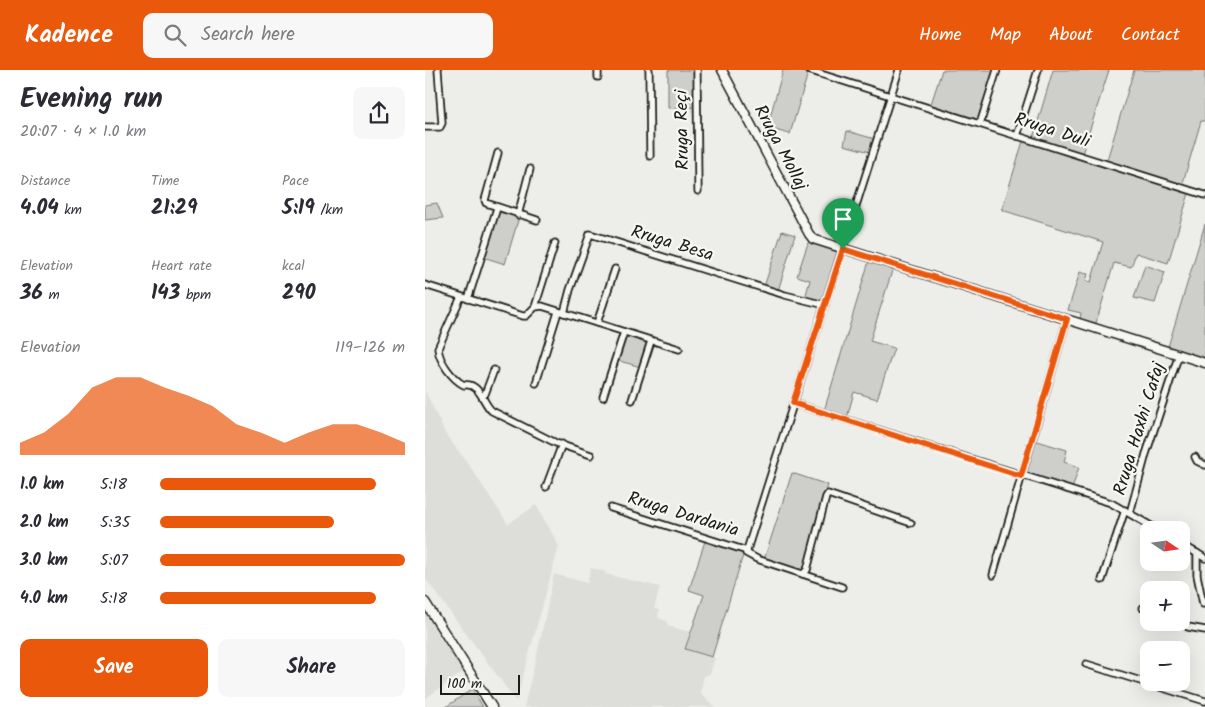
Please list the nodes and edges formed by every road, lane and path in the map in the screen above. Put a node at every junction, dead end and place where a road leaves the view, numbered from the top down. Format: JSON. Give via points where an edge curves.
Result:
{"nodes":[{"id":1,"x":438,"y":70,"type":"edge"},
{"id":2,"x":598,"y":70,"type":"edge"},
{"id":3,"x":649,"y":70,"type":"edge"},
{"id":4,"x":697,"y":70,"type":"edge"},
{"id":5,"x":722,"y":70,"type":"edge"},
{"id":6,"x":808,"y":70,"type":"edge"},
{"id":7,"x":899,"y":70,"type":"edge"},
{"id":8,"x":997,"y":70,"type":"edge"},
{"id":9,"x":1038,"y":70,"type":"edge"},
{"id":10,"x":598,"y":77,"type":"dead end"},
{"id":11,"x":891,"y":96,"type":"junction"},
{"id":12,"x":980,"y":124,"type":"junction"},
{"id":13,"x":425,"y":127,"type":"edge"},
{"id":14,"x":1017,"y":136,"type":"junction"},
{"id":15,"x":498,"y":153,"type":"dead end"},
{"id":16,"x":650,"y":156,"type":"dead end"},
{"id":17,"x":530,"y":169,"type":"dead end"},
{"id":18,"x":698,"y":191,"type":"dead end"},
{"id":19,"x":1205,"y":195,"type":"edge"},
{"id":20,"x":497,"y":208,"type":"junction"},
{"id":21,"x":518,"y":215,"type":"junction"},
{"id":22,"x":537,"y":220,"type":"dead end"},
{"id":23,"x":555,"y":243,"type":"dead end"},
{"id":24,"x":843,"y":249,"type":"junction"},
{"id":25,"x":615,"y":269,"type":"dead end"},
{"id":26,"x":425,"y":286,"type":"edge"},
{"id":27,"x":461,"y":297,"type":"junction"},
{"id":28,"x":468,"y":299,"type":"junction"},
{"id":29,"x":825,"y":305,"type":"junction"},
{"id":30,"x":535,"y":307,"type":"junction"},
{"id":31,"x":561,"y":312,"type":"junction"},
{"id":32,"x":1067,"y":319,"type":"junction"},
{"id":33,"x":597,"y":323,"type":"junction"},
{"id":34,"x":623,"y":332,"type":"junction"},
{"id":35,"x":651,"y":341,"type":"junction"},
{"id":36,"x":679,"y":350,"type":"dead end"},
{"id":37,"x":1179,"y":354,"type":"junction"},
{"id":38,"x":1205,"y":363,"type":"edge"},
{"id":39,"x":494,"y":370,"type":"dead end"},
{"id":40,"x":536,"y":382,"type":"dead end"},
{"id":41,"x":482,"y":396,"type":"junction"},
{"id":42,"x":603,"y":397,"type":"dead end"},
{"id":43,"x":632,"y":400,"type":"dead end"},
{"id":44,"x":793,"y":403,"type":"junction"},
{"id":45,"x":562,"y":444,"type":"junction"},
{"id":46,"x":591,"y":455,"type":"dead end"},
{"id":47,"x":1195,"y":456,"type":"dead end"},
{"id":48,"x":1205,"y":465,"type":"edge"},
{"id":49,"x":1021,"y":476,"type":"junction"},
{"id":50,"x":545,"y":487,"type":"dead end"},
{"id":51,"x":611,"y":508,"type":"dead end"},
{"id":52,"x":1127,"y":512,"type":"junction"},
{"id":53,"x":1142,"y":521,"type":"edge"},
{"id":54,"x":911,"y":523,"type":"dead end"},
{"id":55,"x":1190,"y":549,"type":"edge"},
{"id":56,"x":746,"y":552,"type":"junction"},
{"id":57,"x":1197,"y":553,"type":"junction"},
{"id":58,"x":1205,"y":558,"type":"edge"},
{"id":59,"x":803,"y":574,"type":"junction"},
{"id":60,"x":993,"y":574,"type":"dead end"},
{"id":61,"x":1102,"y":580,"type":"dead end"},
{"id":62,"x":843,"y":587,"type":"dead end"},
{"id":63,"x":425,"y":602,"type":"edge"},
{"id":64,"x":1203,"y":604,"type":"dead end"},
{"id":65,"x":1190,"y":626,"type":"edge"},
{"id":66,"x":1205,"y":630,"type":"edge"},
{"id":67,"x":1086,"y":664,"type":"dead end"},
{"id":68,"x":1205,"y":701,"type":"edge"},
{"id":69,"x":493,"y":707,"type":"edge"}],
"edges":[{"from":1,"to":13,"type":"street","via":[[442,125]]},
{"from":2,"to":10,"type":"street"},
{"from":3,"to":16,"type":"street"},
{"from":4,"to":18,"type":"street","name":"Rruga Reçi"},
{"from":5,"to":24,"type":"street","name":"Rruga Mollaj","via":[[809,234]]},
{"from":6,"to":11,"type":"street","name":"Rruga Duli"},
{"from":7,"to":11,"type":"street"},
{"from":8,"to":12,"type":"street"},
{"from":9,"to":14,"type":"street"},
{"from":11,"to":12,"type":"street","name":"Rruga Duli"},
{"from":11,"to":24,"type":"street"},
{"from":12,"to":14,"type":"street","name":"Rruga Duli"},
{"from":14,"to":19,"type":"street","name":"Rruga Duli"},
{"from":15,"to":20,"type":"street","via":[[485,200]]},
{"from":17,"to":21,"type":"street"},
{"from":20,"to":21,"type":"street"},
{"from":20,"to":28,"type":"street"},
{"from":21,"to":22,"type":"street"},
{"from":23,"to":30,"type":"street"},
{"from":24,"to":29,"type":"street"},
{"from":24,"to":32,"type":"street","name":"Rruga Mollaj"},
{"from":25,"to":33,"type":"street"},
{"from":26,"to":27,"type":"street"},
{"from":27,"to":28,"type":"street"},
{"from":27,"to":41,"type":"street","via":[[439,352],[456,380],[471,386]]},
{"from":28,"to":30,"type":"street","via":[[523,316]]},
{"from":29,"to":31,"type":"street","name":"Rruga Besa","via":[[590,234]]},
{"from":29,"to":44,"type":"street"},
{"from":30,"to":31,"type":"street"},
{"from":31,"to":33,"type":"street"},
{"from":31,"to":40,"type":"street"},
{"from":32,"to":37,"type":"street","name":"Rruga Mollaj"},
{"from":32,"to":49,"type":"street"},
{"from":33,"to":34,"type":"street"},
{"from":34,"to":35,"type":"street"},
{"from":34,"to":42,"type":"street"},
{"from":35,"to":36,"type":"street"},
{"from":35,"to":43,"type":"street"},
{"from":37,"to":38,"type":"street","name":"Rruga Mollaj"},
{"from":37,"to":52,"type":"street","name":"Rruga Haxhi Cafaj"},
{"from":39,"to":41,"type":"street"},
{"from":41,"to":45,"type":"street","via":[[492,411]]},
{"from":44,"to":49,"type":"street"},
{"from":44,"to":56,"type":"street"},
{"from":45,"to":46,"type":"street"},
{"from":45,"to":50,"type":"street"},
{"from":47,"to":48,"type":"street"},
{"from":49,"to":52,"type":"street","via":[[1111,503]]},
{"from":49,"to":60,"type":"street"},
{"from":51,"to":56,"type":"street","name":"Rruga Dardania"},
{"from":52,"to":53,"type":"street"},
{"from":52,"to":61,"type":"street","name":"Rruga Haxhi Cafaj"},
{"from":54,"to":59,"type":"street","via":[[828,494],[807,570]]},
{"from":55,"to":57,"type":"street"},
{"from":56,"to":59,"type":"street","name":"Rruga Dardania","via":[[757,559]]},
{"from":57,"to":58,"type":"street"},
{"from":57,"to":64,"type":"street","via":[[1197,575]]},
{"from":59,"to":62,"type":"street","name":"Rruga Dardania"},
{"from":63,"to":69,"type":"street"},
{"from":65,"to":66,"type":"street"},
{"from":67,"to":68,"type":"street"}]}
